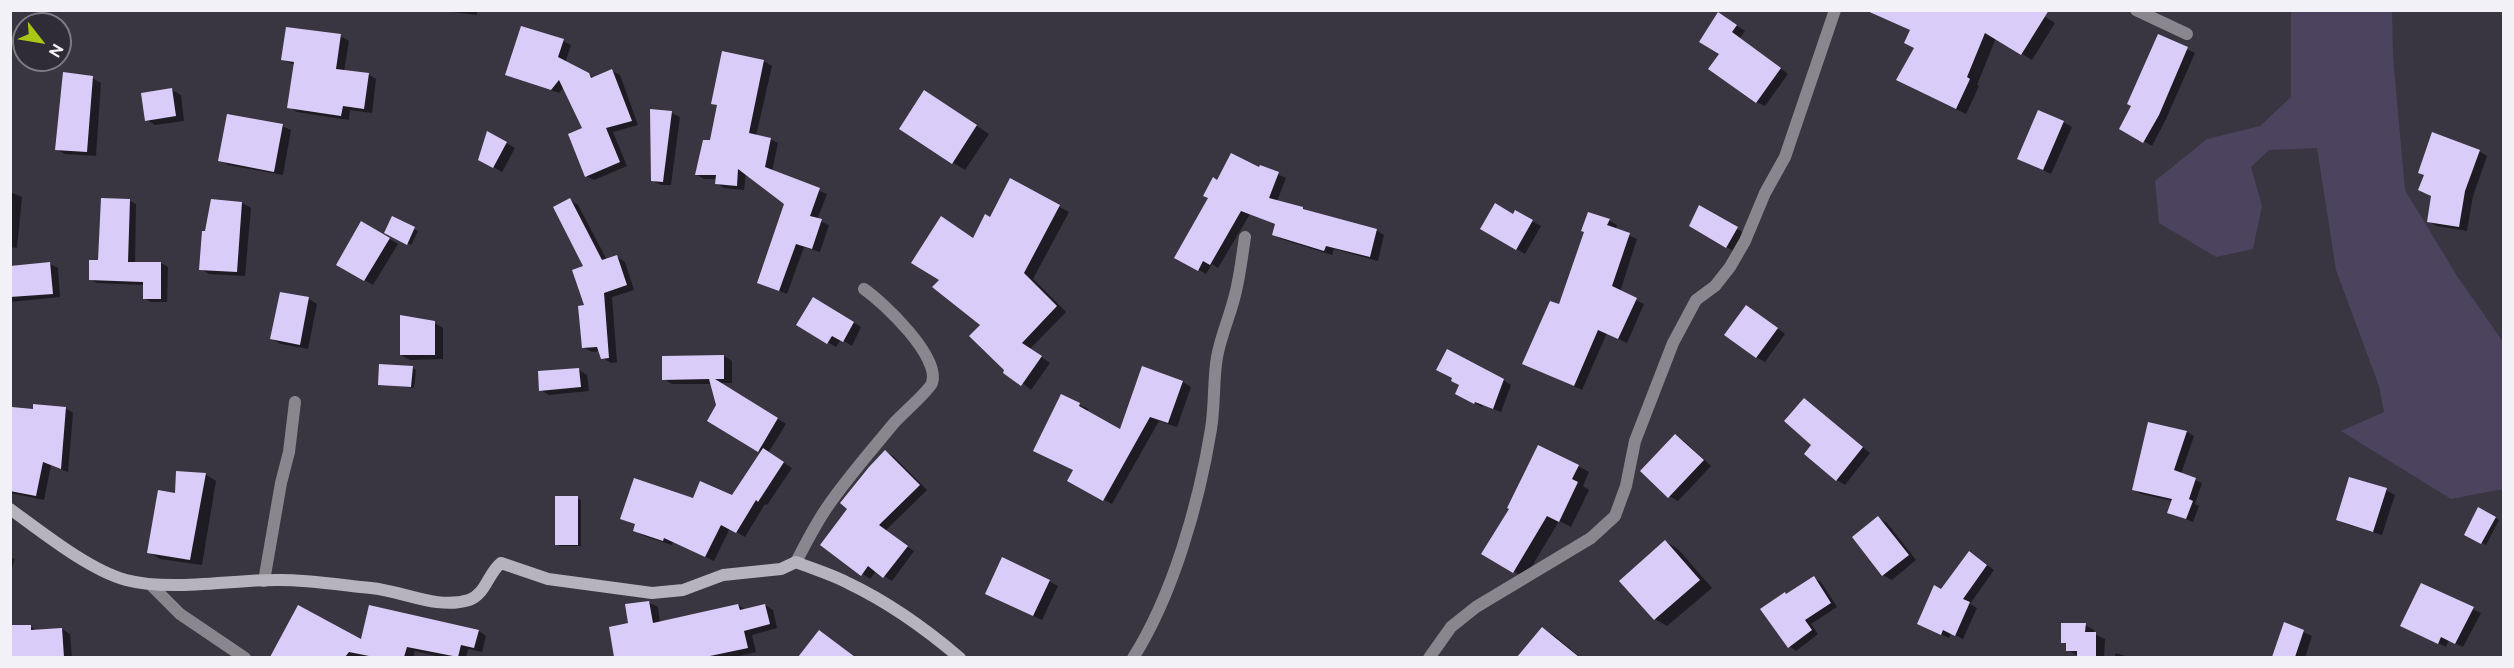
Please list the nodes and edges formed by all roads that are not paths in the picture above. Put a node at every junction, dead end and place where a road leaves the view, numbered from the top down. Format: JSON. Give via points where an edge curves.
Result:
{"nodes":[{"id":1,"x":1835,"y":10,"type":"edge"},
{"id":2,"x":2136,"y":10,"type":"edge"},
{"id":3,"x":2187,"y":34,"type":"dead end"},
{"id":4,"x":1245,"y":237,"type":"dead end"},
{"id":5,"x":864,"y":290,"type":"dead end"},
{"id":6,"x":295,"y":402,"type":"dead end"},
{"id":7,"x":10,"y":509,"type":"edge"},
{"id":8,"x":796,"y":562,"type":"junction"},
{"id":9,"x":264,"y":581,"type":"junction"},
{"id":10,"x":151,"y":585,"type":"junction"},
{"id":11,"x":245,"y":657,"type":"edge"},
{"id":12,"x":960,"y":657,"type":"edge"},
{"id":13,"x":1133,"y":657,"type":"edge"},
{"id":14,"x":1429,"y":657,"type":"edge"}],
"edges":[{"from":1,"to":14,"type":"street","via":[[1785,157],[1745,241],[1715,286],[1696,300],[1673,343],[1635,441],[1615,516],[1591,538],[1476,607],[1451,627]]},
{"from":2,"to":3,"type":"street"},
{"from":4,"to":13,"type":"street","via":[[1235,298],[1216,358],[1211,430],[1194,503],[1158,611]]},
{"from":5,"to":8,"type":"street","via":[[880,301],[924,350],[933,373],[932,384],[843,485]]},
{"from":6,"to":9,"type":"street"},
{"from":7,"to":10,"type":"street","via":[[80,559],[124,580]]},
{"from":8,"to":9,"type":"street","via":[[781,569],[723,575],[683,590],[652,593],[548,579],[501,563],[470,600],[443,603],[374,588]]},
{"from":8,"to":12,"type":"street","via":[[847,582],[883,602]]},
{"from":9,"to":10,"type":"street"},
{"from":10,"to":11,"type":"street","via":[[180,614]]}]}
